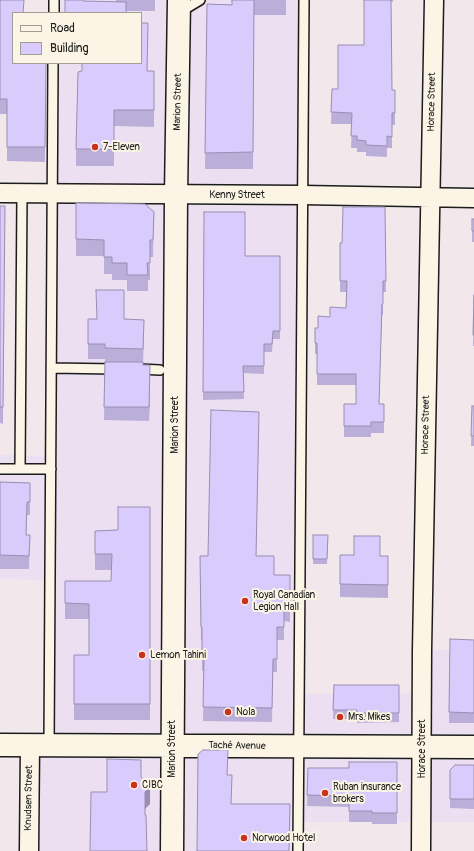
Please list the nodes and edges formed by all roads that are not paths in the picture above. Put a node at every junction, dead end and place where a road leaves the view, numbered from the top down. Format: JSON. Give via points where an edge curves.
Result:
{"nodes":[{"id":1,"x":54,"y":0,"type":"edge"},
{"id":2,"x":200,"y":0,"type":"edge"},
{"id":3,"x":304,"y":0,"type":"edge"},
{"id":4,"x":434,"y":0,"type":"edge"},
{"id":5,"x":179,"y":6,"type":"edge"},
{"id":6,"x":54,"y":12,"type":"edge"},
{"id":7,"x":54,"y":64,"type":"edge"},
{"id":8,"x":0,"y":194,"type":"edge"},
{"id":9,"x":22,"y":194,"type":"junction"},
{"id":10,"x":52,"y":194,"type":"junction"},
{"id":11,"x":176,"y":195,"type":"junction"},
{"id":12,"x":302,"y":195,"type":"junction"},
{"id":13,"x":430,"y":197,"type":"junction"},
{"id":14,"x":474,"y":198,"type":"edge"},
{"id":15,"x":51,"y":368,"type":"junction"},
{"id":16,"x":160,"y":370,"type":"dead end"},
{"id":17,"x":0,"y":469,"type":"edge"},
{"id":18,"x":20,"y":469,"type":"junction"},
{"id":19,"x":51,"y":469,"type":"junction"},
{"id":20,"x":0,"y":745,"type":"edge"},
{"id":21,"x":39,"y":745,"type":"junction"},
{"id":22,"x":172,"y":745,"type":"junction"},
{"id":23,"x":298,"y":747,"type":"junction"},
{"id":24,"x":474,"y":747,"type":"edge"},
{"id":25,"x":422,"y":748,"type":"junction"},
{"id":26,"x":29,"y":851,"type":"edge"},
{"id":27,"x":172,"y":851,"type":"edge"},
{"id":28,"x":298,"y":851,"type":"edge"},
{"id":29,"x":421,"y":851,"type":"edge"}],
"edges":[{"from":1,"to":6,"type":"lane"},
{"from":2,"to":5,"type":"lane"},
{"from":3,"to":12,"type":"lane"},
{"from":4,"to":13,"type":"street","name":"Horace Street"},
{"from":5,"to":11,"type":"main road","name":"Marion Street"},
{"from":7,"to":10,"type":"lane"},
{"from":8,"to":9,"type":"street","name":"Kenny Street"},
{"from":9,"to":10,"type":"street","name":"Kenny Street"},
{"from":9,"to":18,"type":"lane"},
{"from":10,"to":11,"type":"street","name":"Kenny Street"},
{"from":10,"to":15,"type":"lane"},
{"from":11,"to":12,"type":"street","name":"Kenny Street"},
{"from":11,"to":22,"type":"main road","name":"Marion Street"},
{"from":12,"to":13,"type":"street","name":"Kenny Street"},
{"from":12,"to":23,"type":"lane"},
{"from":13,"to":14,"type":"street","name":"Kenny Street"},
{"from":13,"to":25,"type":"street","name":"Horace Street"},
{"from":15,"to":16,"type":"lane"},
{"from":15,"to":19,"type":"lane"},
{"from":17,"to":18,"type":"lane"},
{"from":18,"to":19,"type":"lane"},
{"from":19,"to":21,"type":"lane"},
{"from":20,"to":21,"type":"main road","name":"Taché Avenue"},
{"from":21,"to":22,"type":"main road","name":"Taché Avenue"},
{"from":21,"to":26,"type":"street","name":"Knudsen Street"},
{"from":22,"to":23,"type":"main road","name":"Taché Avenue"},
{"from":22,"to":27,"type":"main road","name":"Marion Street"},
{"from":23,"to":25,"type":"main road","name":"Taché Avenue"},
{"from":23,"to":28,"type":"lane"},
{"from":24,"to":25,"type":"main road","name":"Taché Avenue"},
{"from":25,"to":29,"type":"street","name":"Horace Street"}]}
